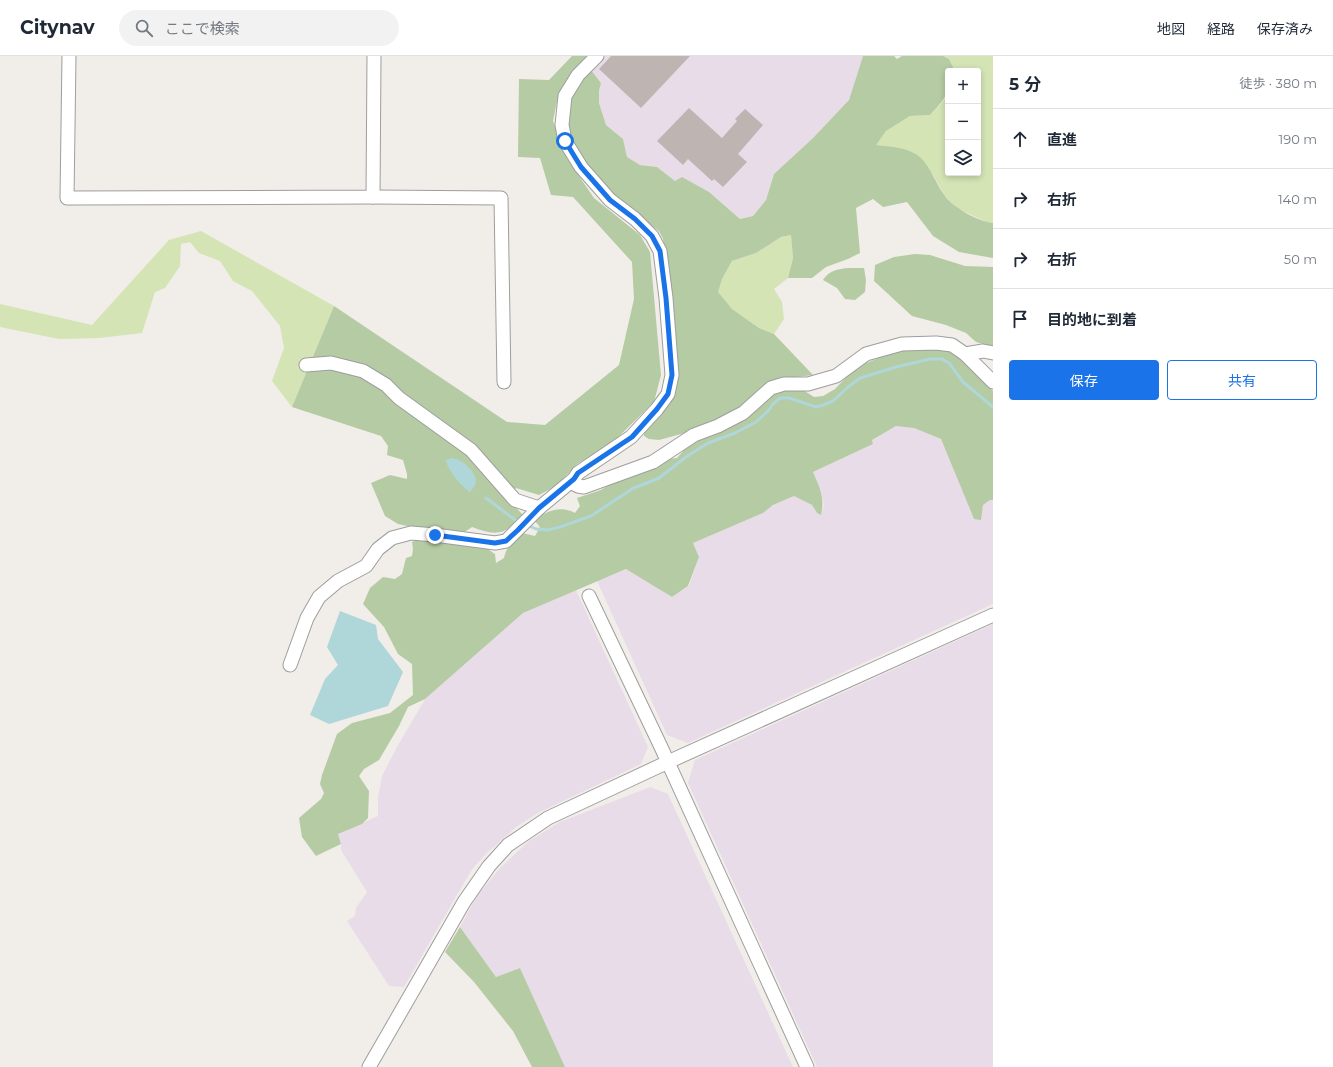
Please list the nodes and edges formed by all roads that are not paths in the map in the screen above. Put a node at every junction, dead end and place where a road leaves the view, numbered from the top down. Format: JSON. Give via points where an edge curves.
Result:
{"nodes":[{"id":1,"x":69,"y":56,"type":"edge"},
{"id":2,"x":374,"y":56,"type":"edge"},
{"id":3,"x":597,"y":56,"type":"edge"},
{"id":4,"x":373,"y":197,"type":"junction"},
{"id":5,"x":993,"y":353,"type":"edge"},
{"id":6,"x":965,"y":354,"type":"junction"},
{"id":7,"x":306,"y":365,"type":"dead end"},
{"id":8,"x":504,"y":382,"type":"dead end"},
{"id":9,"x":993,"y":382,"type":"edge"},
{"id":10,"x":574,"y":479,"type":"junction"},
{"id":11,"x":539,"y":508,"type":"junction"},
{"id":12,"x":589,"y":596,"type":"dead end"},
{"id":13,"x":993,"y":615,"type":"edge"},
{"id":14,"x":290,"y":665,"type":"dead end"},
{"id":15,"x":668,"y":762,"type":"junction"},
{"id":16,"x":369,"y":1067,"type":"edge"},
{"id":17,"x":807,"y":1067,"type":"edge"}],
"edges":[{"from":1,"to":4,"type":"street","via":[[67,198]]},
{"from":2,"to":4,"type":"street"},
{"from":3,"to":10,"type":"street","via":[[578,76],[565,96],[562,125],[565,141],[581,167],[610,200],[652,236],[660,251],[672,375],[668,394],[632,437],[578,473]]},
{"from":4,"to":8,"type":"street","via":[[501,198]]},
{"from":5,"to":6,"type":"street","via":[[983,351]]},
{"from":6,"to":9,"type":"street"},
{"from":6,"to":10,"type":"street","via":[[952,345],[936,342],[902,344],[866,354],[836,376],[808,384],[784,384],[771,388],[743,413],[694,435],[653,462],[584,487],[574,484]]},
{"from":7,"to":11,"type":"street","via":[[331,363],[363,371],[386,385],[399,398],[471,450],[515,500]]},
{"from":10,"to":11,"type":"street"},
{"from":11,"to":14,"type":"street","via":[[506,541],[495,543],[411,533],[392,538],[378,549],[366,566],[338,581],[319,597],[307,618]]},
{"from":12,"to":15,"type":"street"},
{"from":13,"to":15,"type":"street"},
{"from":15,"to":16,"type":"street","via":[[548,818],[508,845],[489,866],[464,902]]},
{"from":15,"to":17,"type":"street"}]}
